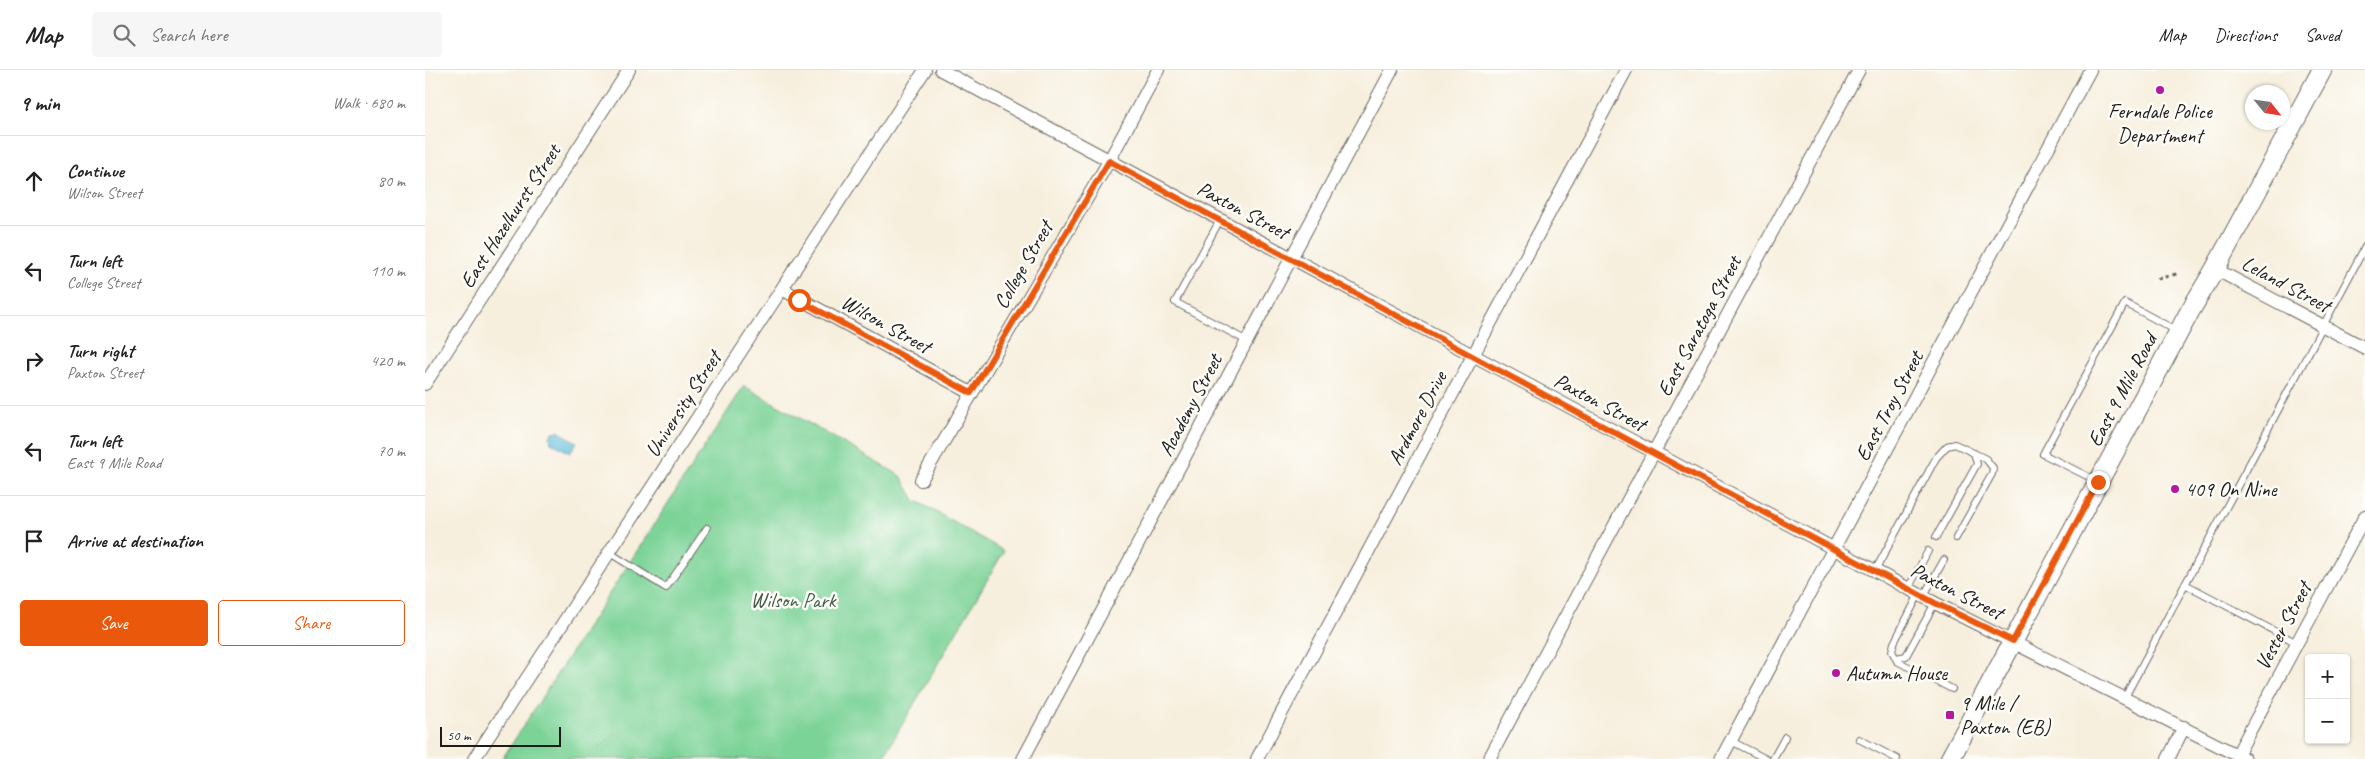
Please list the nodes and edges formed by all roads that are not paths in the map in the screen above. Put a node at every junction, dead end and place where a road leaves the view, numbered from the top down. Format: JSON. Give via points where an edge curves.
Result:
{"nodes":[{"id":1,"x":629,"y":70,"type":"edge"},
{"id":2,"x":925,"y":70,"type":"edge"},
{"id":3,"x":941,"y":70,"type":"edge"},
{"id":4,"x":1158,"y":70,"type":"edge"},
{"id":5,"x":1392,"y":70,"type":"edge"},
{"id":6,"x":1626,"y":70,"type":"edge"},
{"id":7,"x":1859,"y":70,"type":"edge"},
{"id":8,"x":2090,"y":70,"type":"edge"},
{"id":9,"x":2322,"y":70,"type":"edge"},
{"id":10,"x":1109,"y":161,"type":"junction"},
{"id":11,"x":1220,"y":220,"type":"junction"},
{"id":12,"x":2365,"y":247,"type":"edge"},
{"id":13,"x":1291,"y":258,"type":"junction"},
{"id":14,"x":2215,"y":269,"type":"junction"},
{"id":15,"x":783,"y":289,"type":"junction"},
{"id":16,"x":2323,"y":326,"type":"junction"},
{"id":17,"x":2178,"y":332,"type":"junction"},
{"id":18,"x":1247,"y":341,"type":"junction"},
{"id":19,"x":2365,"y":348,"type":"edge"},
{"id":20,"x":1473,"y":356,"type":"junction"},
{"id":21,"x":425,"y":384,"type":"edge"},
{"id":22,"x":971,"y":393,"type":"junction"},
{"id":23,"x":1974,"y":452,"type":"junction"},
{"id":24,"x":1653,"y":453,"type":"junction"},
{"id":25,"x":921,"y":480,"type":"dead end"},
{"id":26,"x":2098,"y":482,"type":"junction"},
{"id":27,"x":2365,"y":516,"type":"edge"},
{"id":28,"x":707,"y":528,"type":"dead end"},
{"id":29,"x":1936,"y":537,"type":"dead end"},
{"id":30,"x":1956,"y":538,"type":"dead end"},
{"id":31,"x":1834,"y":548,"type":"junction"},
{"id":32,"x":1928,"y":551,"type":"dead end"},
{"id":33,"x":610,"y":553,"type":"junction"},
{"id":34,"x":1944,"y":560,"type":"dead end"},
{"id":35,"x":1875,"y":571,"type":"junction"},
{"id":36,"x":2185,"y":584,"type":"junction"},
{"id":37,"x":1921,"y":596,"type":"junction"},
{"id":38,"x":2013,"y":641,"type":"junction"},
{"id":39,"x":2297,"y":643,"type":"junction"},
{"id":40,"x":1896,"y":658,"type":"junction"},
{"id":41,"x":1952,"y":689,"type":"dead end"},
{"id":42,"x":2125,"y":697,"type":"junction"},
{"id":43,"x":2185,"y":727,"type":"junction"},
{"id":44,"x":1785,"y":737,"type":"dead end"},
{"id":45,"x":1859,"y":739,"type":"dead end"},
{"id":46,"x":1731,"y":741,"type":"junction"},
{"id":47,"x":2241,"y":757,"type":"edge"},
{"id":48,"x":473,"y":759,"type":"edge"},
{"id":49,"x":1023,"y":759,"type":"edge"},
{"id":50,"x":1257,"y":759,"type":"edge"},
{"id":51,"x":1489,"y":759,"type":"edge"},
{"id":52,"x":1721,"y":759,"type":"edge"},
{"id":53,"x":1766,"y":759,"type":"edge"},
{"id":54,"x":1773,"y":759,"type":"edge"},
{"id":55,"x":1897,"y":759,"type":"edge"},
{"id":56,"x":1950,"y":759,"type":"edge"},
{"id":57,"x":2168,"y":759,"type":"edge"}],
"edges":[{"from":1,"to":21,"type":"street","name":"East Hazelhurst Street"},
{"from":2,"to":15,"type":"street","name":"University Street"},
{"from":3,"to":10,"type":"street","name":"Paxton Street"},
{"from":4,"to":10,"type":"street","name":"College Street"},
{"from":5,"to":13,"type":"street","name":"Academy Street"},
{"from":6,"to":20,"type":"street","name":"Ardmore Drive"},
{"from":7,"to":24,"type":"street","name":"East Saratoga Street"},
{"from":8,"to":31,"type":"street","name":"East Troy Street"},
{"from":9,"to":14,"type":"main road","name":"East 9 Mile Road"},
{"from":10,"to":11,"type":"street","name":"Paxton Street"},
{"from":10,"to":22,"type":"street","name":"College Street"},
{"from":11,"to":13,"type":"street","name":"Paxton Street"},
{"from":11,"to":18,"type":"lane","via":[[1175,302]]},
{"from":12,"to":16,"type":"lane"},
{"from":13,"to":18,"type":"street","name":"Academy Street"},
{"from":13,"to":20,"type":"street","name":"Paxton Street"},
{"from":14,"to":16,"type":"street","name":"Leland Street"},
{"from":14,"to":17,"type":"main road","name":"East 9 Mile Road"},
{"from":15,"to":22,"type":"street","name":"Wilson Street"},
{"from":15,"to":33,"type":"street","name":"University Street"},
{"from":16,"to":19,"type":"street","name":"Leland Street"},
{"from":16,"to":36,"type":"lane"},
{"from":17,"to":26,"type":"main road","name":"East 9 Mile Road"},
{"from":17,"to":26,"type":"lane","via":[[2125,303],[2047,446],[2043,454]]},
{"from":18,"to":49,"type":"street","name":"Academy Street"},
{"from":20,"to":24,"type":"street","name":"Paxton Street"},
{"from":20,"to":50,"type":"street","name":"Ardmore Drive"},
{"from":22,"to":25,"type":"street","name":"College Street"},
{"from":23,"to":29,"type":"lane","via":[[1977,464]]},
{"from":23,"to":30,"type":"lane","via":[[1991,462],[1992,474]]},
{"from":23,"to":35,"type":"lane","via":[[1955,444],[1941,451]]},
{"from":24,"to":31,"type":"street","name":"Paxton Street"},
{"from":24,"to":51,"type":"street","name":"East Saratoga Street"},
{"from":26,"to":38,"type":"main road","name":"East 9 Mile Road"},
{"from":27,"to":39,"type":"street","name":"Vester Street"},
{"from":28,"to":33,"type":"lane","via":[[666,588]]},
{"from":31,"to":35,"type":"street","name":"Paxton Street"},
{"from":31,"to":46,"type":"street","name":"East Troy Street"},
{"from":32,"to":37,"type":"lane"},
{"from":33,"to":48,"type":"street","name":"University Street"},
{"from":34,"to":37,"type":"lane"},
{"from":35,"to":37,"type":"street","name":"Paxton Street"},
{"from":36,"to":39,"type":"lane"},
{"from":36,"to":42,"type":"lane"},
{"from":37,"to":38,"type":"street","name":"Paxton Street"},
{"from":37,"to":40,"type":"lane","via":[[1894,643],[1892,651]]},
{"from":37,"to":40,"type":"lane","via":[[1906,656]]},
{"from":38,"to":42,"type":"street","name":"Paxton Street"},
{"from":38,"to":56,"type":"main road","name":"East 9 Mile Road"},
{"from":39,"to":47,"type":"street","name":"Vester Street"},
{"from":40,"to":41,"type":"lane"},
{"from":42,"to":43,"type":"street","name":"Paxton Street"},
{"from":43,"to":47,"type":"street","name":"Paxton Street"},
{"from":43,"to":57,"type":"street"},
{"from":44,"to":54,"type":"lane"},
{"from":45,"to":55,"type":"lane"},
{"from":46,"to":52,"type":"street","name":"East Troy Street"},
{"from":46,"to":53,"type":"lane"}]}
